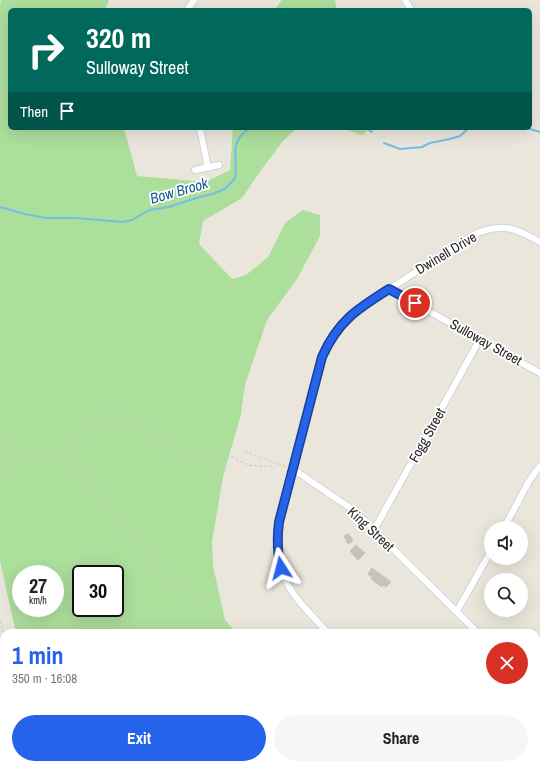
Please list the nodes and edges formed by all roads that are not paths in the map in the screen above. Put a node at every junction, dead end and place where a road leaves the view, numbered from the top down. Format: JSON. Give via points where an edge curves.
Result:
{"nodes":[{"id":1,"x":200,"y":130,"type":"edge"},
{"id":2,"x":219,"y":165,"type":"dead end"},
{"id":3,"x":208,"y":168,"type":"junction"},
{"id":4,"x":195,"y":170,"type":"dead end"},
{"id":5,"x":540,"y":242,"type":"edge"},
{"id":6,"x":389,"y":289,"type":"junction"},
{"id":7,"x":480,"y":339,"type":"junction"},
{"id":8,"x":540,"y":373,"type":"edge"},
{"id":9,"x":540,"y":466,"type":"edge"},
{"id":10,"x":293,"y":470,"type":"junction"},
{"id":11,"x":508,"y":521,"type":"edge"},
{"id":12,"x":374,"y":530,"type":"junction"},
{"id":13,"x":484,"y":563,"type":"edge"},
{"id":14,"x":457,"y":611,"type":"junction"},
{"id":15,"x":324,"y":629,"type":"edge"},
{"id":16,"x":474,"y":629,"type":"edge"}],
"edges":[{"from":1,"to":3,"type":"street"},
{"from":2,"to":3,"type":"street"},
{"from":3,"to":4,"type":"street"},
{"from":5,"to":6,"type":"street","name":"Dwinell Drive","via":[[526,233],[511,228],[488,229],[475,234]]},
{"from":6,"to":7,"type":"street","name":"Sulloway Street"},
{"from":6,"to":10,"type":"street","name":"Dwinell Drive","via":[[346,319],[328,343],[322,357]]},
{"from":7,"to":8,"type":"street","name":"Sulloway Street"},
{"from":7,"to":12,"type":"street","name":"Fogg Street"},
{"from":9,"to":11,"type":"street"},
{"from":10,"to":12,"type":"street","name":"King Street","via":[[353,510]]},
{"from":10,"to":15,"type":"street","name":"Dwinell Drive","via":[[279,522],[279,560],[285,582],[294,596]]},
{"from":12,"to":14,"type":"street","name":"King Street"},
{"from":13,"to":14,"type":"street"},
{"from":14,"to":16,"type":"street","name":"King Street"}]}
